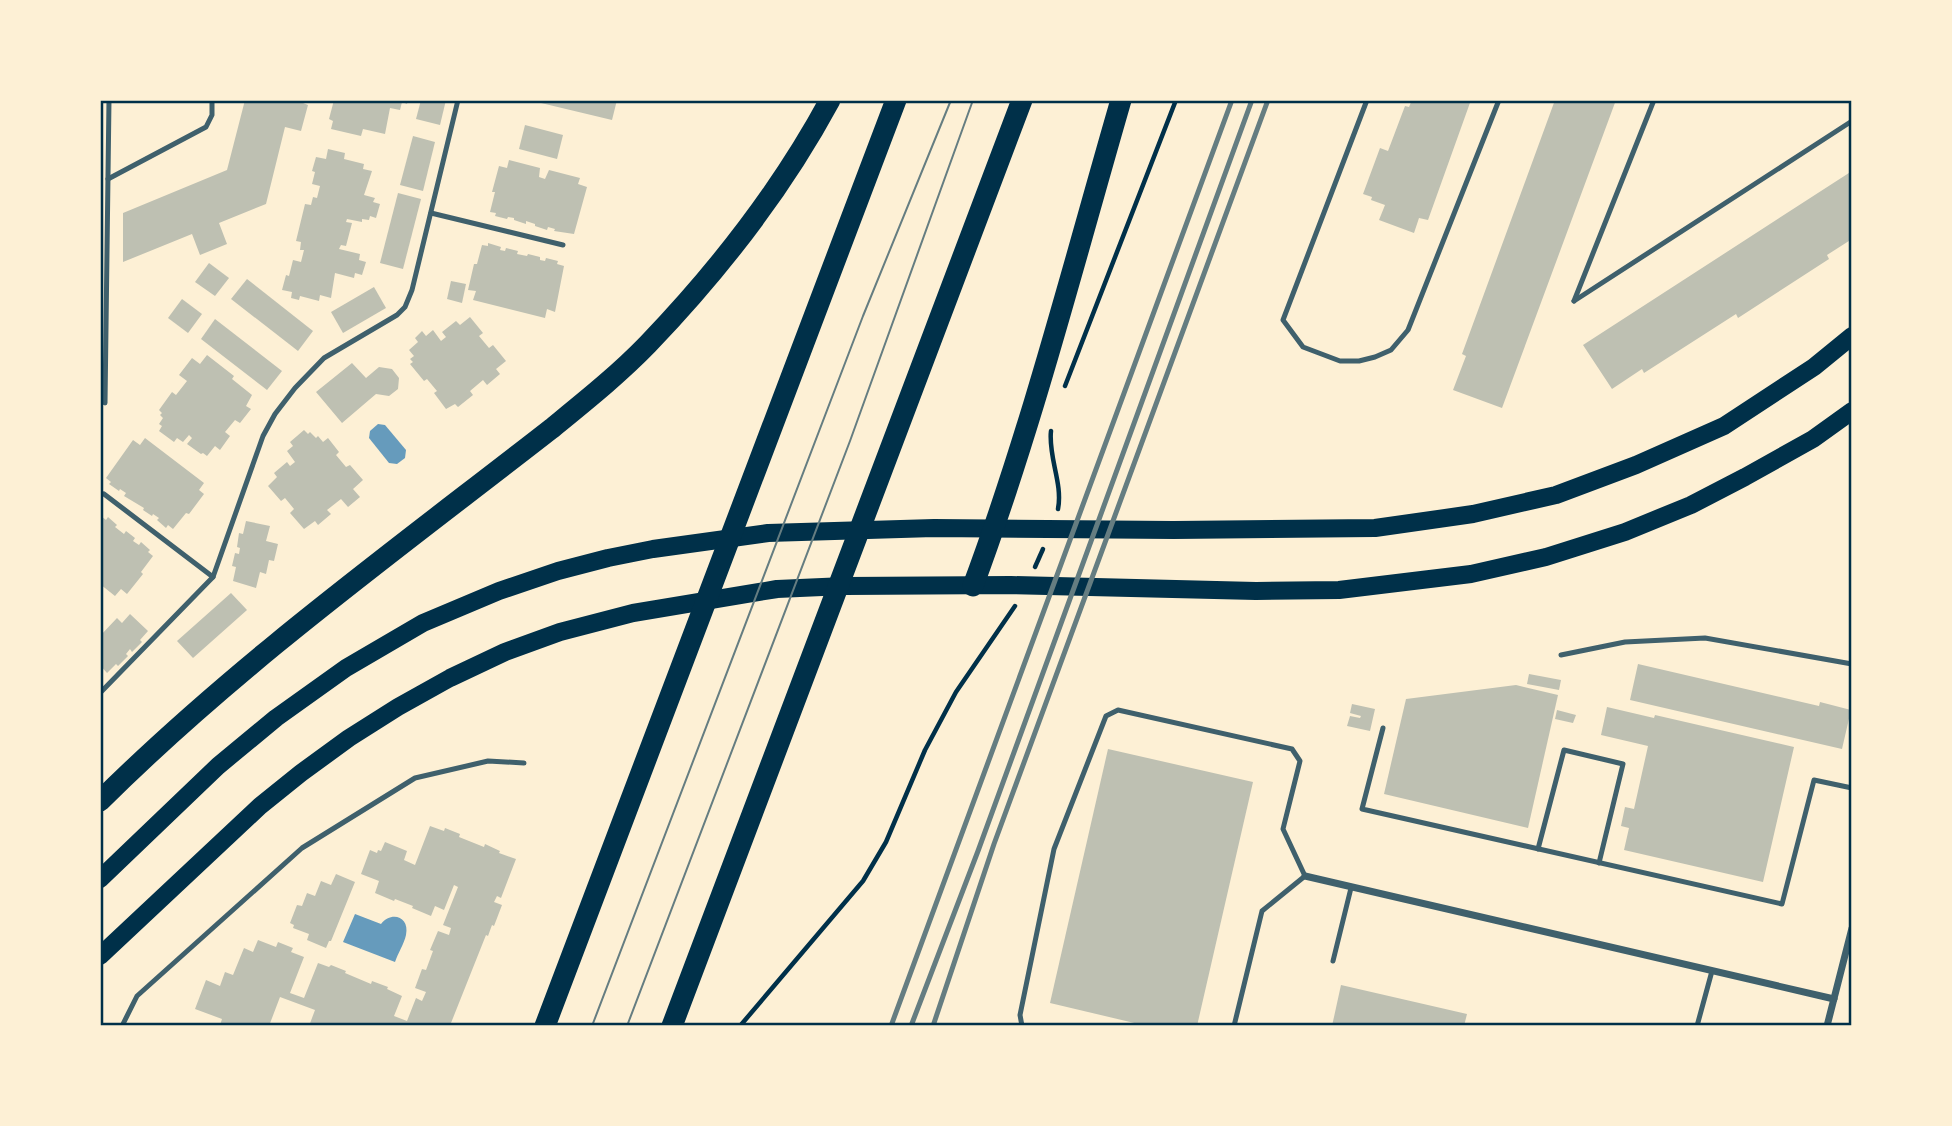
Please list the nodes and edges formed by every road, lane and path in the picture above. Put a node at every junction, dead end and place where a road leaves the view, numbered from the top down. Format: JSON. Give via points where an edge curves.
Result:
{"nodes":[{"id":1,"x":110,"y":100,"type":"edge"},
{"id":2,"x":212,"y":100,"type":"edge"},
{"id":3,"x":458,"y":100,"type":"edge"},
{"id":4,"x":830,"y":100,"type":"edge"},
{"id":5,"x":896,"y":100,"type":"edge"},
{"id":6,"x":1022,"y":100,"type":"edge"},
{"id":7,"x":1121,"y":100,"type":"edge"},
{"id":8,"x":1367,"y":100,"type":"edge"},
{"id":9,"x":1499,"y":100,"type":"edge"},
{"id":10,"x":1654,"y":100,"type":"edge"},
{"id":11,"x":1852,"y":121,"type":"edge"},
{"id":12,"x":108,"y":179,"type":"junction"},
{"id":13,"x":431,"y":213,"type":"junction"},
{"id":14,"x":563,"y":245,"type":"dead end"},
{"id":15,"x":1852,"y":336,"type":"edge"},
{"id":16,"x":105,"y":403,"type":"dead end"},
{"id":17,"x":1852,"y":411,"type":"edge"},
{"id":18,"x":104,"y":494,"type":"dead end"},
{"id":19,"x":995,"y":527,"type":"junction"},
{"id":20,"x":213,"y":577,"type":"junction"},
{"id":21,"x":973,"y":586,"type":"junction"},
{"id":22,"x":1561,"y":655,"type":"dead end"},
{"id":23,"x":1852,"y":664,"type":"edge"},
{"id":24,"x":100,"y":693,"type":"edge"},
{"id":25,"x":1383,"y":728,"type":"dead end"},
{"id":26,"x":524,"y":763,"type":"dead end"},
{"id":27,"x":1852,"y":788,"type":"edge"},
{"id":28,"x":100,"y":801,"type":"edge"},
{"id":29,"x":1538,"y":849,"type":"junction"},
{"id":30,"x":1599,"y":863,"type":"junction"},
{"id":31,"x":1305,"y":876,"type":"junction"},
{"id":32,"x":100,"y":879,"type":"edge"},
{"id":33,"x":1351,"y":888,"type":"junction"},
{"id":34,"x":1852,"y":928,"type":"edge"},
{"id":35,"x":100,"y":956,"type":"edge"},
{"id":36,"x":1333,"y":961,"type":"dead end"},
{"id":37,"x":1712,"y":971,"type":"junction"},
{"id":38,"x":1834,"y":999,"type":"junction"},
{"id":39,"x":122,"y":1026,"type":"edge"},
{"id":40,"x":545,"y":1026,"type":"edge"},
{"id":41,"x":672,"y":1026,"type":"edge"},
{"id":42,"x":1022,"y":1026,"type":"edge"},
{"id":43,"x":1234,"y":1026,"type":"edge"},
{"id":44,"x":1697,"y":1026,"type":"edge"},
{"id":45,"x":1827,"y":1026,"type":"edge"}],
"edges":[{"from":1,"to":12,"type":"lane"},
{"from":2,"to":12,"type":"lane","via":[[206,127]]},
{"from":3,"to":13,"type":"lane"},
{"from":4,"to":28,"type":"highway","via":[[780,182],[738,239],[646,345],[551,429],[238,674]]},
{"from":5,"to":40,"type":"highway"},
{"from":6,"to":41,"type":"highway"},
{"from":7,"to":19,"type":"highway"},
{"from":8,"to":9,"type":"lane","via":[[1283,320],[1303,347],[1340,361],[1359,361],[1391,350],[1408,330]]},
{"from":10,"to":11,"type":"lane","via":[[1574,301]]},
{"from":12,"to":16,"type":"lane"},
{"from":13,"to":14,"type":"lane"},
{"from":13,"to":20,"type":"lane","via":[[405,307],[324,358],[275,414]]},
{"from":15,"to":19,"type":"main road","via":[[1814,367],[1724,426],[1556,495],[1473,514],[1375,528]]},
{"from":17,"to":21,"type":"main road","via":[[1813,439],[1691,505],[1546,557],[1471,574],[1339,590]]},
{"from":18,"to":20,"type":"lane"},
{"from":19,"to":21,"type":"highway"},
{"from":19,"to":32,"type":"main road","via":[[768,533],[608,558],[499,590],[423,624],[345,668],[218,766]]},
{"from":20,"to":24,"type":"lane"},
{"from":21,"to":35,"type":"main road","via":[[777,589],[633,613],[505,652],[398,707],[301,773]]},
{"from":22,"to":23,"type":"lane","via":[[1625,642],[1705,638]]},
{"from":25,"to":29,"type":"lane","via":[[1362,809]]},
{"from":26,"to":39,"type":"lane","via":[[488,761],[415,778],[302,848],[137,996]]},
{"from":27,"to":30,"type":"lane","via":[[1815,780],[1782,904]]},
{"from":29,"to":30,"type":"lane"},
{"from":29,"to":30,"type":"lane","via":[[1564,750],[1623,764]]},
{"from":31,"to":33,"type":"street"},
{"from":31,"to":42,"type":"lane","via":[[1283,829],[1300,761],[1292,749],[1118,710],[1106,716],[1054,849],[1020,1015]]},
{"from":31,"to":43,"type":"lane","via":[[1262,911]]},
{"from":33,"to":36,"type":"lane"},
{"from":33,"to":37,"type":"street"},
{"from":34,"to":38,"type":"street"},
{"from":37,"to":38,"type":"street"},
{"from":37,"to":44,"type":"lane"},
{"from":38,"to":45,"type":"street"}]}
